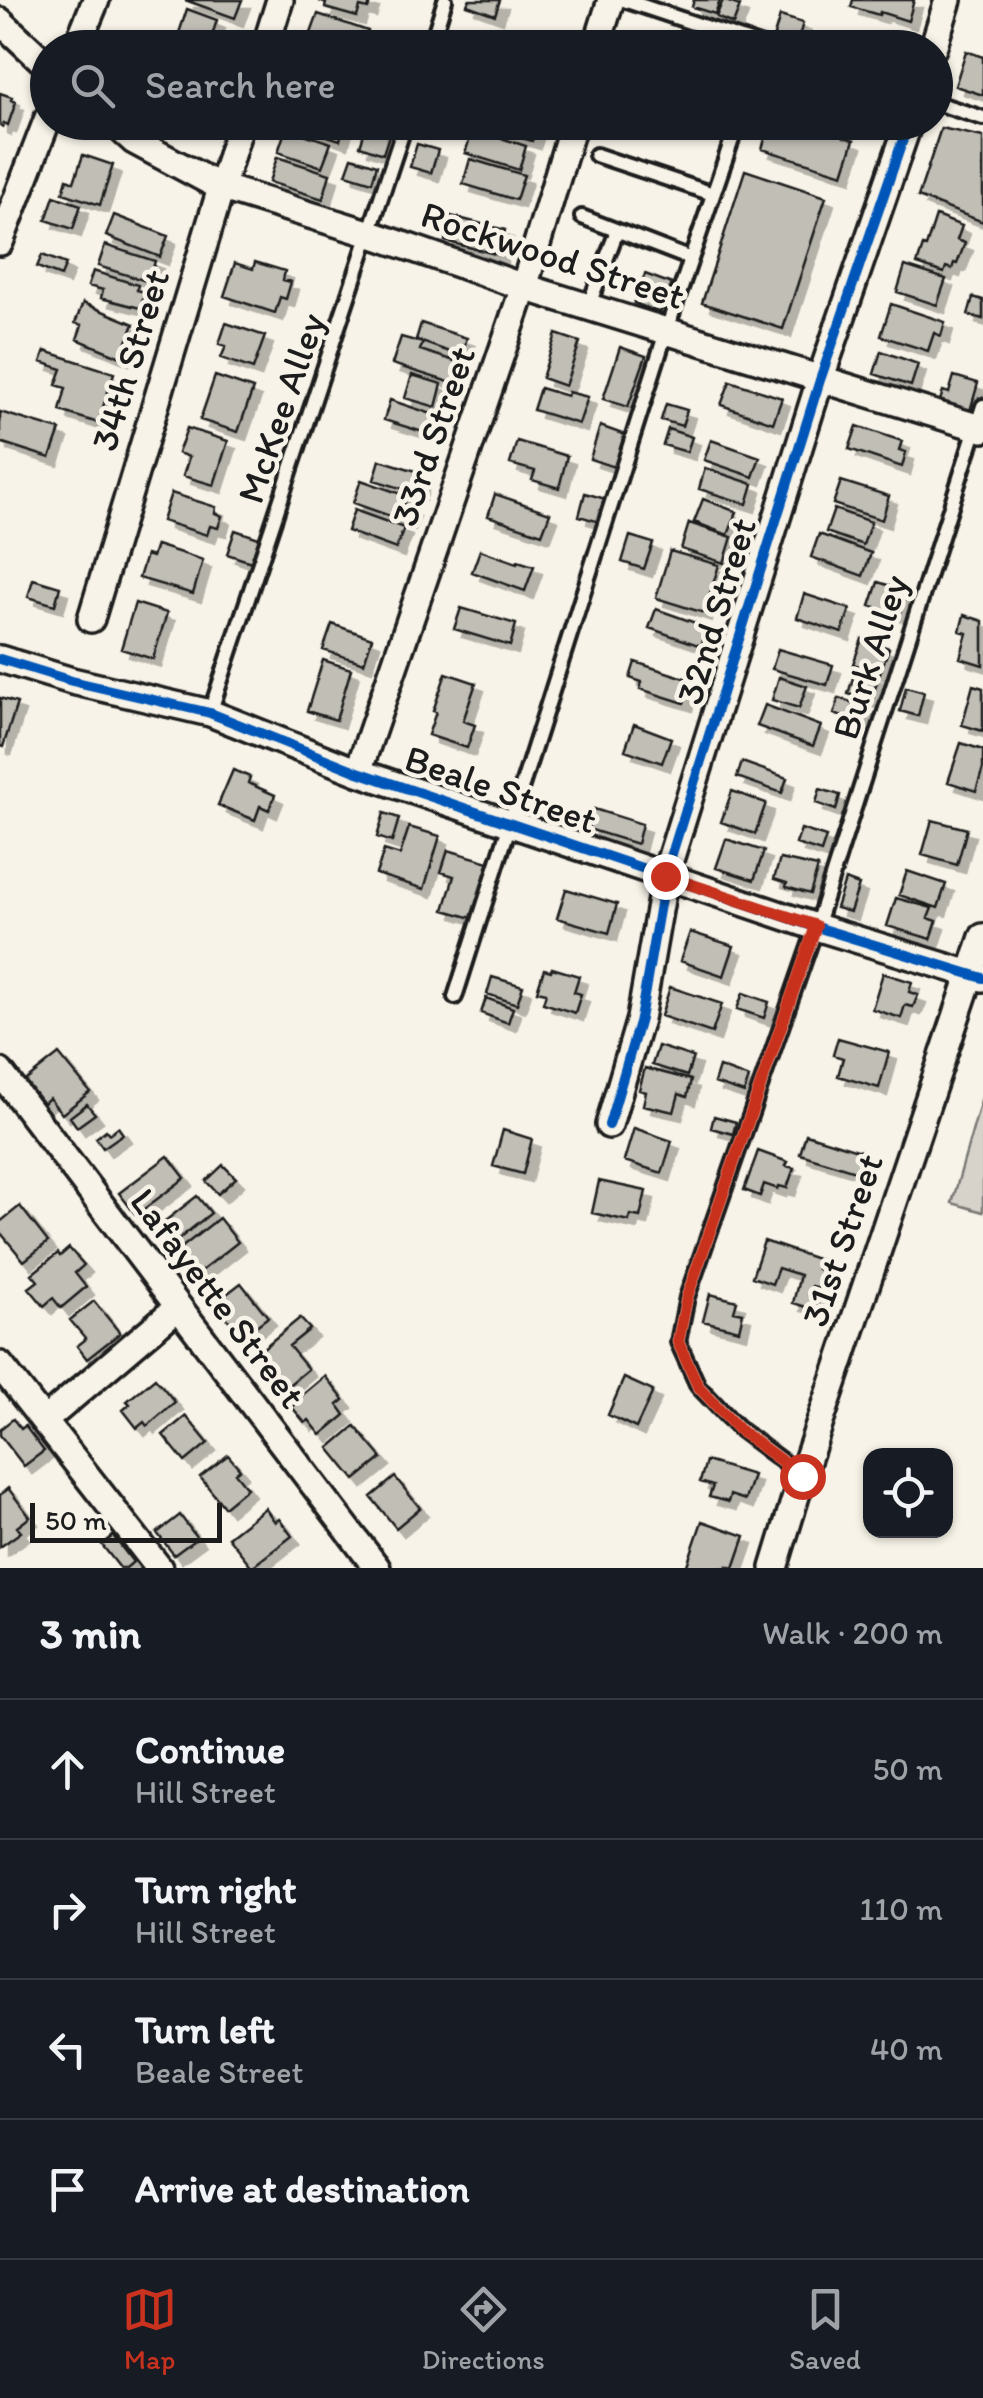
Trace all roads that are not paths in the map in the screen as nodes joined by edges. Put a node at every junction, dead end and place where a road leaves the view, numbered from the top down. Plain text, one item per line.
1 (96, 0) edge
2 (280, 0) edge
3 (445, 0) edge
4 (611, 0) edge
5 (624, 0) edge
6 (948, 0) edge
7 (0, 20) edge
8 (84, 30) edge
9 (271, 30) edge
10 (436, 30) edge
11 (602, 30) edge
12 (714, 30) edge
13 (939, 30) edge
14 (30, 49) edge
15 (953, 108) edge
16 (983, 118) edge
17 (39, 140) edge
18 (133, 140) edge
19 (235, 140) edge
20 (400, 140) edge
21 (569, 140) edge
22 (730, 140) edge
23 (903, 140) edge
24 (596, 155) dead end
25 (220, 188) junction
26 (713, 194) junction
27 (582, 217) dead end
28 (617, 230) junction
29 (371, 234) junction
30 (0, 242) edge
31 (691, 259) junction
32 (524, 287) junction
33 (588, 307) junction
34 (666, 332) junction
35 (820, 380) junction
36 (980, 421) edge
37 (91, 618) dead end
38 (0, 658) edge
39 (210, 713) junction
40 (358, 772) junction
41 (511, 824) junction
42 (665, 876) junction
43 (816, 926) junction
44 (983, 937) edge
45 (977, 976) edge
46 (455, 996) dead end
47 (0, 1072) edge
48 (609, 1125) dead end
49 (178, 1307) junction
50 (0, 1365) edge
51 (11, 1399) edge
52 (44, 1421) junction
53 (802, 1476) junction
54 (159, 1568) edge
55 (377, 1568) edge
56 (774, 1568) edge

1 - 8 street
2 - 9 street
3 - 10 lane
4 - 11 street
5 - 12 lane
6 - 13 street
7 - 14 street
15 - 16 lane
17 - 30 street
18 - 25 street, Rockwood Street
19 - 25 street, 34th Street
20 - 29 lane, McKee Alley
21 - 32 street, 33rd Street
22 - 26 lane
23 - 35 street, 32nd Street
24 - 26 lane
25 - 29 street, Rockwood Street
25 - 37 street, 34th Street
26 - 31 lane
27 - 28 lane
28 - 31 lane
28 - 33 lane
29 - 32 street, Rockwood Street
29 - 39 lane, McKee Alley
31 - 34 lane
32 - 33 street, Rockwood Street
32 - 40 street, 33rd Street
33 - 34 street, Rockwood Street
34 - 35 street, Rockwood Street
34 - 41 lane
35 - 36 street, Rockwood Street
35 - 42 street, 32nd Street
36 - 43 lane, Burk Alley
38 - 39 street, Beale Street
39 - 40 street, Beale Street
40 - 41 street, Beale Street
41 - 42 street, Beale Street
41 - 46 lane
42 - 43 street, Beale Street
42 - 48 street, 32nd Street
43 - 45 street, Beale Street
43 - 53 lane, Burk Alley
44 - 45 street, 31st Street
45 - 53 street, 31st Street
47 - 49 street, Lafayette Street
49 - 52 street
49 - 55 street, Lafayette Street
50 - 51 street
51 - 52 street
52 - 54 street
53 - 56 street, 31st Street

